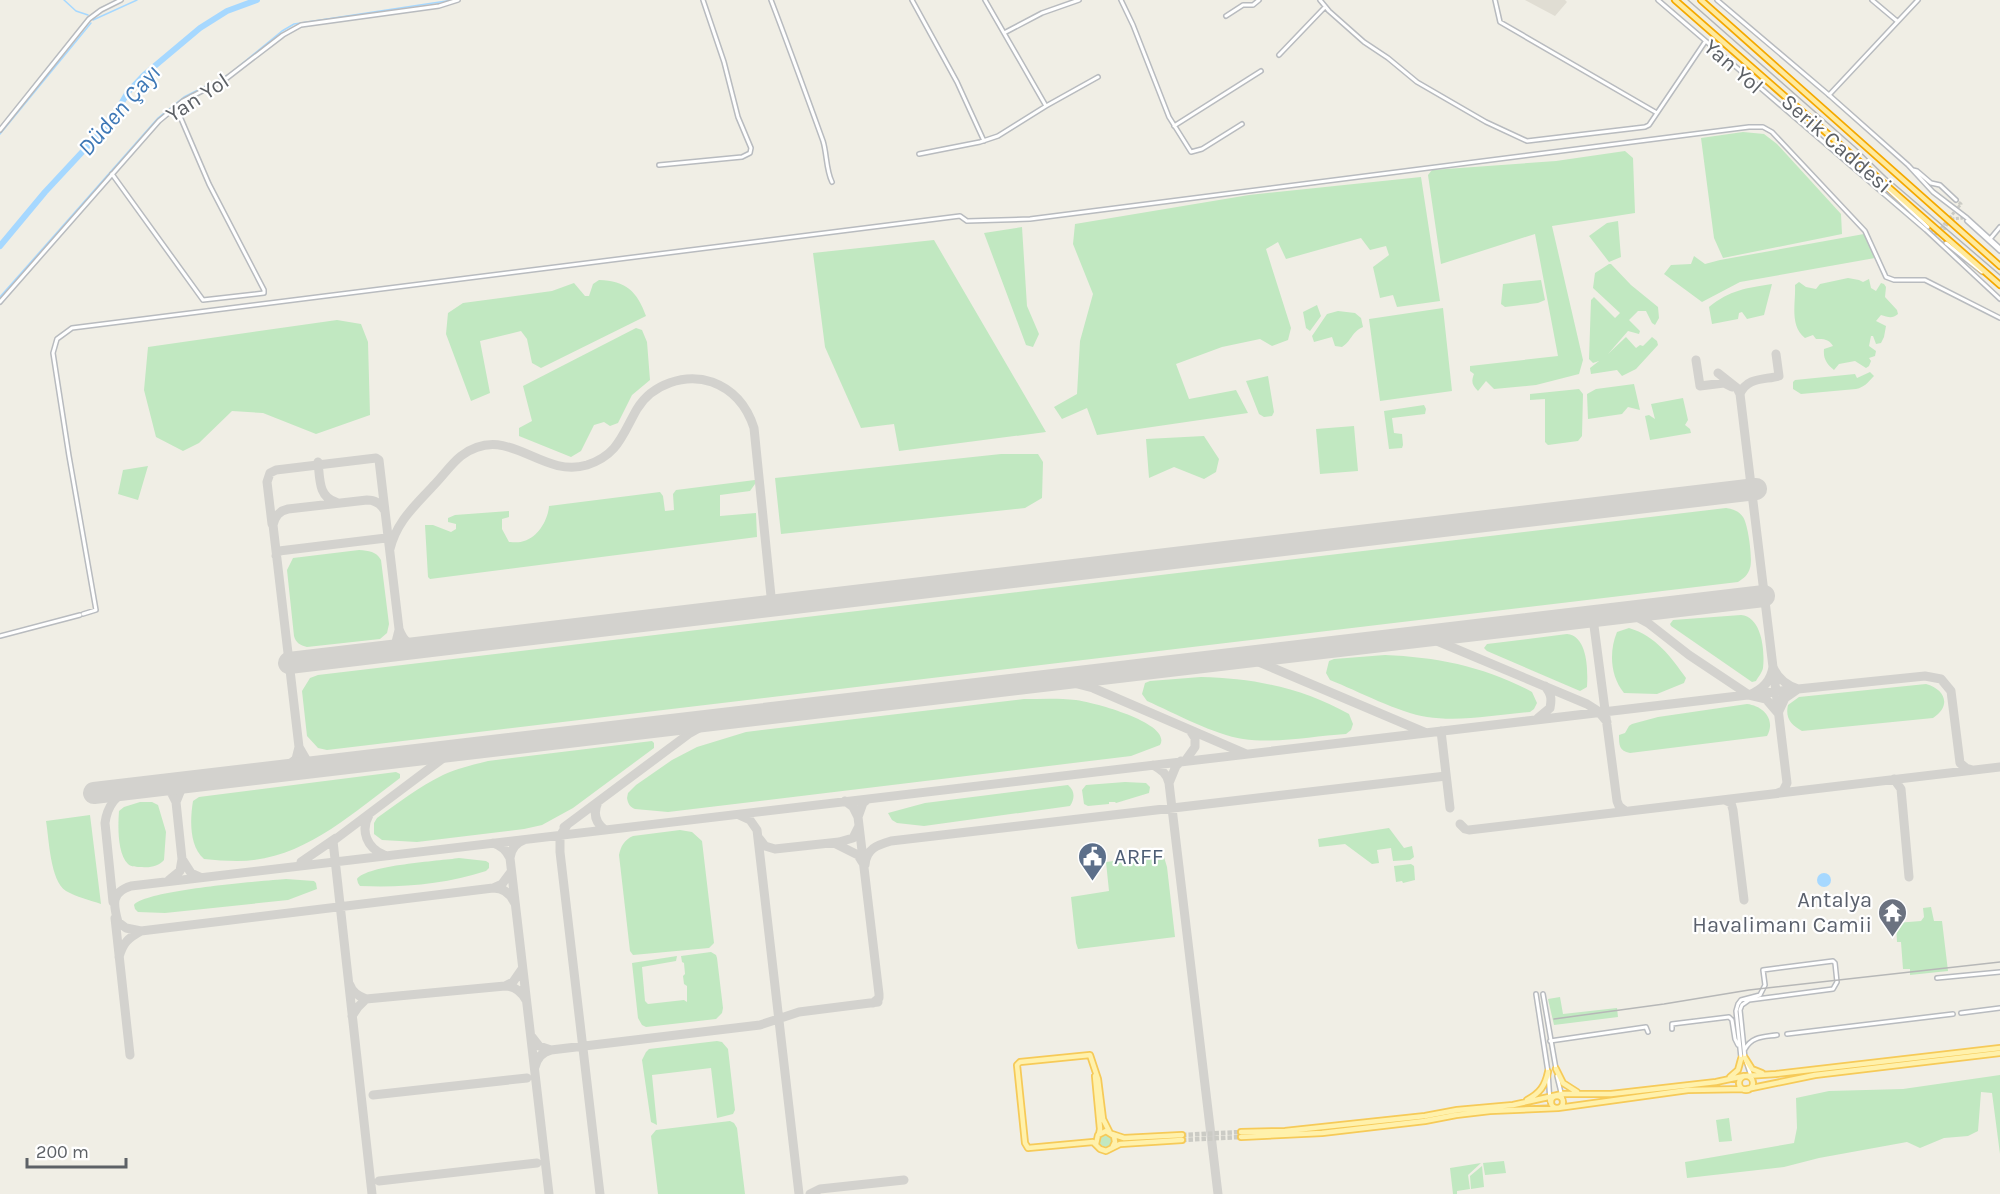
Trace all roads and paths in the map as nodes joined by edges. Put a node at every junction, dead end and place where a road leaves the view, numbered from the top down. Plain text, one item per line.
1 (121, 0) edge
2 (458, 0) edge
3 (703, 0) edge
4 (771, 0) edge
5 (912, 0) edge
6 (985, 0) edge
7 (1079, 0) edge
8 (1121, 0) edge
9 (1259, 0) edge
10 (1320, 0) edge
11 (1495, 0) edge
12 (1658, 0) edge
13 (1675, 0) edge
14 (1701, 0) edge
15 (1717, 0) edge
16 (1872, 0) edge
17 (1918, 0) edge
18 (1324, 7) junction
19 (1227, 16) dead end
20 (1897, 21) junction
21 (1004, 33) junction
22 (1705, 42) junction
23 (1279, 55) dead end
24 (1261, 71) dead end
25 (1098, 77) dead end
26 (1829, 95) junction
27 (1046, 106) junction
28 (176, 107) junction
29 (1657, 113) junction
30 (1242, 124) dead end
31 (1174, 126) junction
32 (0, 130) edge
33 (984, 141) junction
34 (919, 154) dead end
35 (659, 165) dead end
36 (1913, 170) junction
37 (112, 174) junction
38 (1874, 176) junction
39 (832, 182) dead end
40 (1935, 185) junction
41 (1932, 190) junction
42 (1956, 200) dead end
43 (1967, 221) dead end
44 (1928, 227) dead end
45 (2000, 227) edge
46 (1990, 238) junction
47 (1946, 243) dead end
48 (2000, 249) edge
49 (2000, 266) edge
50 (2000, 285) edge
51 (2000, 298) edge
52 (0, 302) edge
53 (2000, 318) edge
54 (0, 636) edge
55 (2000, 972) edge
56 (1936, 978) dead end
57 (1536, 994) dead end
58 (1543, 994) dead end
59 (2000, 1008) edge
60 (1961, 1013) dead end
61 (1953, 1014) dead end
62 (1672, 1029) dead end
63 (1648, 1032) dead end
64 (1787, 1034) dead end
65 (1777, 1035) dead end
66 (1550, 1041) junction
67 (2000, 1048) edge
68 (1742, 1050) junction
69 (2000, 1053) edge
70 (1743, 1058) junction
71 (1556, 1069) junction
72 (1548, 1072) junction
73 (1096, 1073) junction
74 (1776, 1074) junction
75 (1745, 1077) junction
76 (1716, 1082) junction
77 (1747, 1089) junction
78 (1559, 1095) junction
79 (1585, 1095) junction
80 (1550, 1100) junction
81 (1513, 1105) junction
82 (1558, 1108) junction
83 (1111, 1133) junction
84 (1099, 1134) junction
85 (1096, 1144) junction
86 (1112, 1148) junction

1 - 32 street
2 - 28 street, Yan Yol
3 - 35 street
4 - 39 street
5 - 33 street
6 - 21 street
7 - 21 street
8 - 31 street
9 - 19 street
10 - 18 street
11 - 29 street
12 - 22 street, Yan Yol
13 - 38 highway, Serik Caddesi
14 - 49 highway, Serik Caddesi
15 - 26 street, Yan Yol
16 - 20 street
17 - 20 street
18 - 23 street
18 - 29 street
20 - 26 street
21 - 27 street
22 - 29 street
22 - 51 street, Yan Yol
24 - 31 street
25 - 27 street
26 - 36 street, Yan Yol
27 - 33 street
28 - 37 street, Yan Yol
28 - 37 street
30 - 31 street
33 - 34 street
36 - 40 street
36 - 41 street, Yan Yol
37 - 52 street, Yan Yol
38 - 44 street
38 - 50 highway, Serik Caddesi
40 - 41 street
40 - 42 street
41 - 46 street, Yan Yol
43 - 48 street
45 - 46 street
46 - 48 street, Yan Yol
47 - 50 street
53 - 54 street
55 - 56 street
57 - 72 street
58 - 66 street
59 - 60 street
61 - 64 street
62 - 68 street
63 - 66 street
65 - 68 street
66 - 71 street
67 - 74 main road
68 - 68 street
68 - 70 street
69 - 77 main road
70 - 74 main road
70 - 75 street
70 - 75 street
70 - 76 main road
71 - 78 street
71 - 79 main road
72 - 80 street
72 - 81 main road
73 - 83 main road
73 - 84 main road
73 - 85 main road
74 - 75 main road
75 - 76 main road
75 - 77 main road
75 - 77 main road
76 - 79 main road
77 - 82 main road
78 - 79 main road
78 - 80 main road
78 - 82 main road
80 - 81 main road
80 - 82 main road
81 - 82 main road
83 - 84 main road
83 - 86 main road
83 - 86 main road
84 - 85 main road
85 - 86 main road

